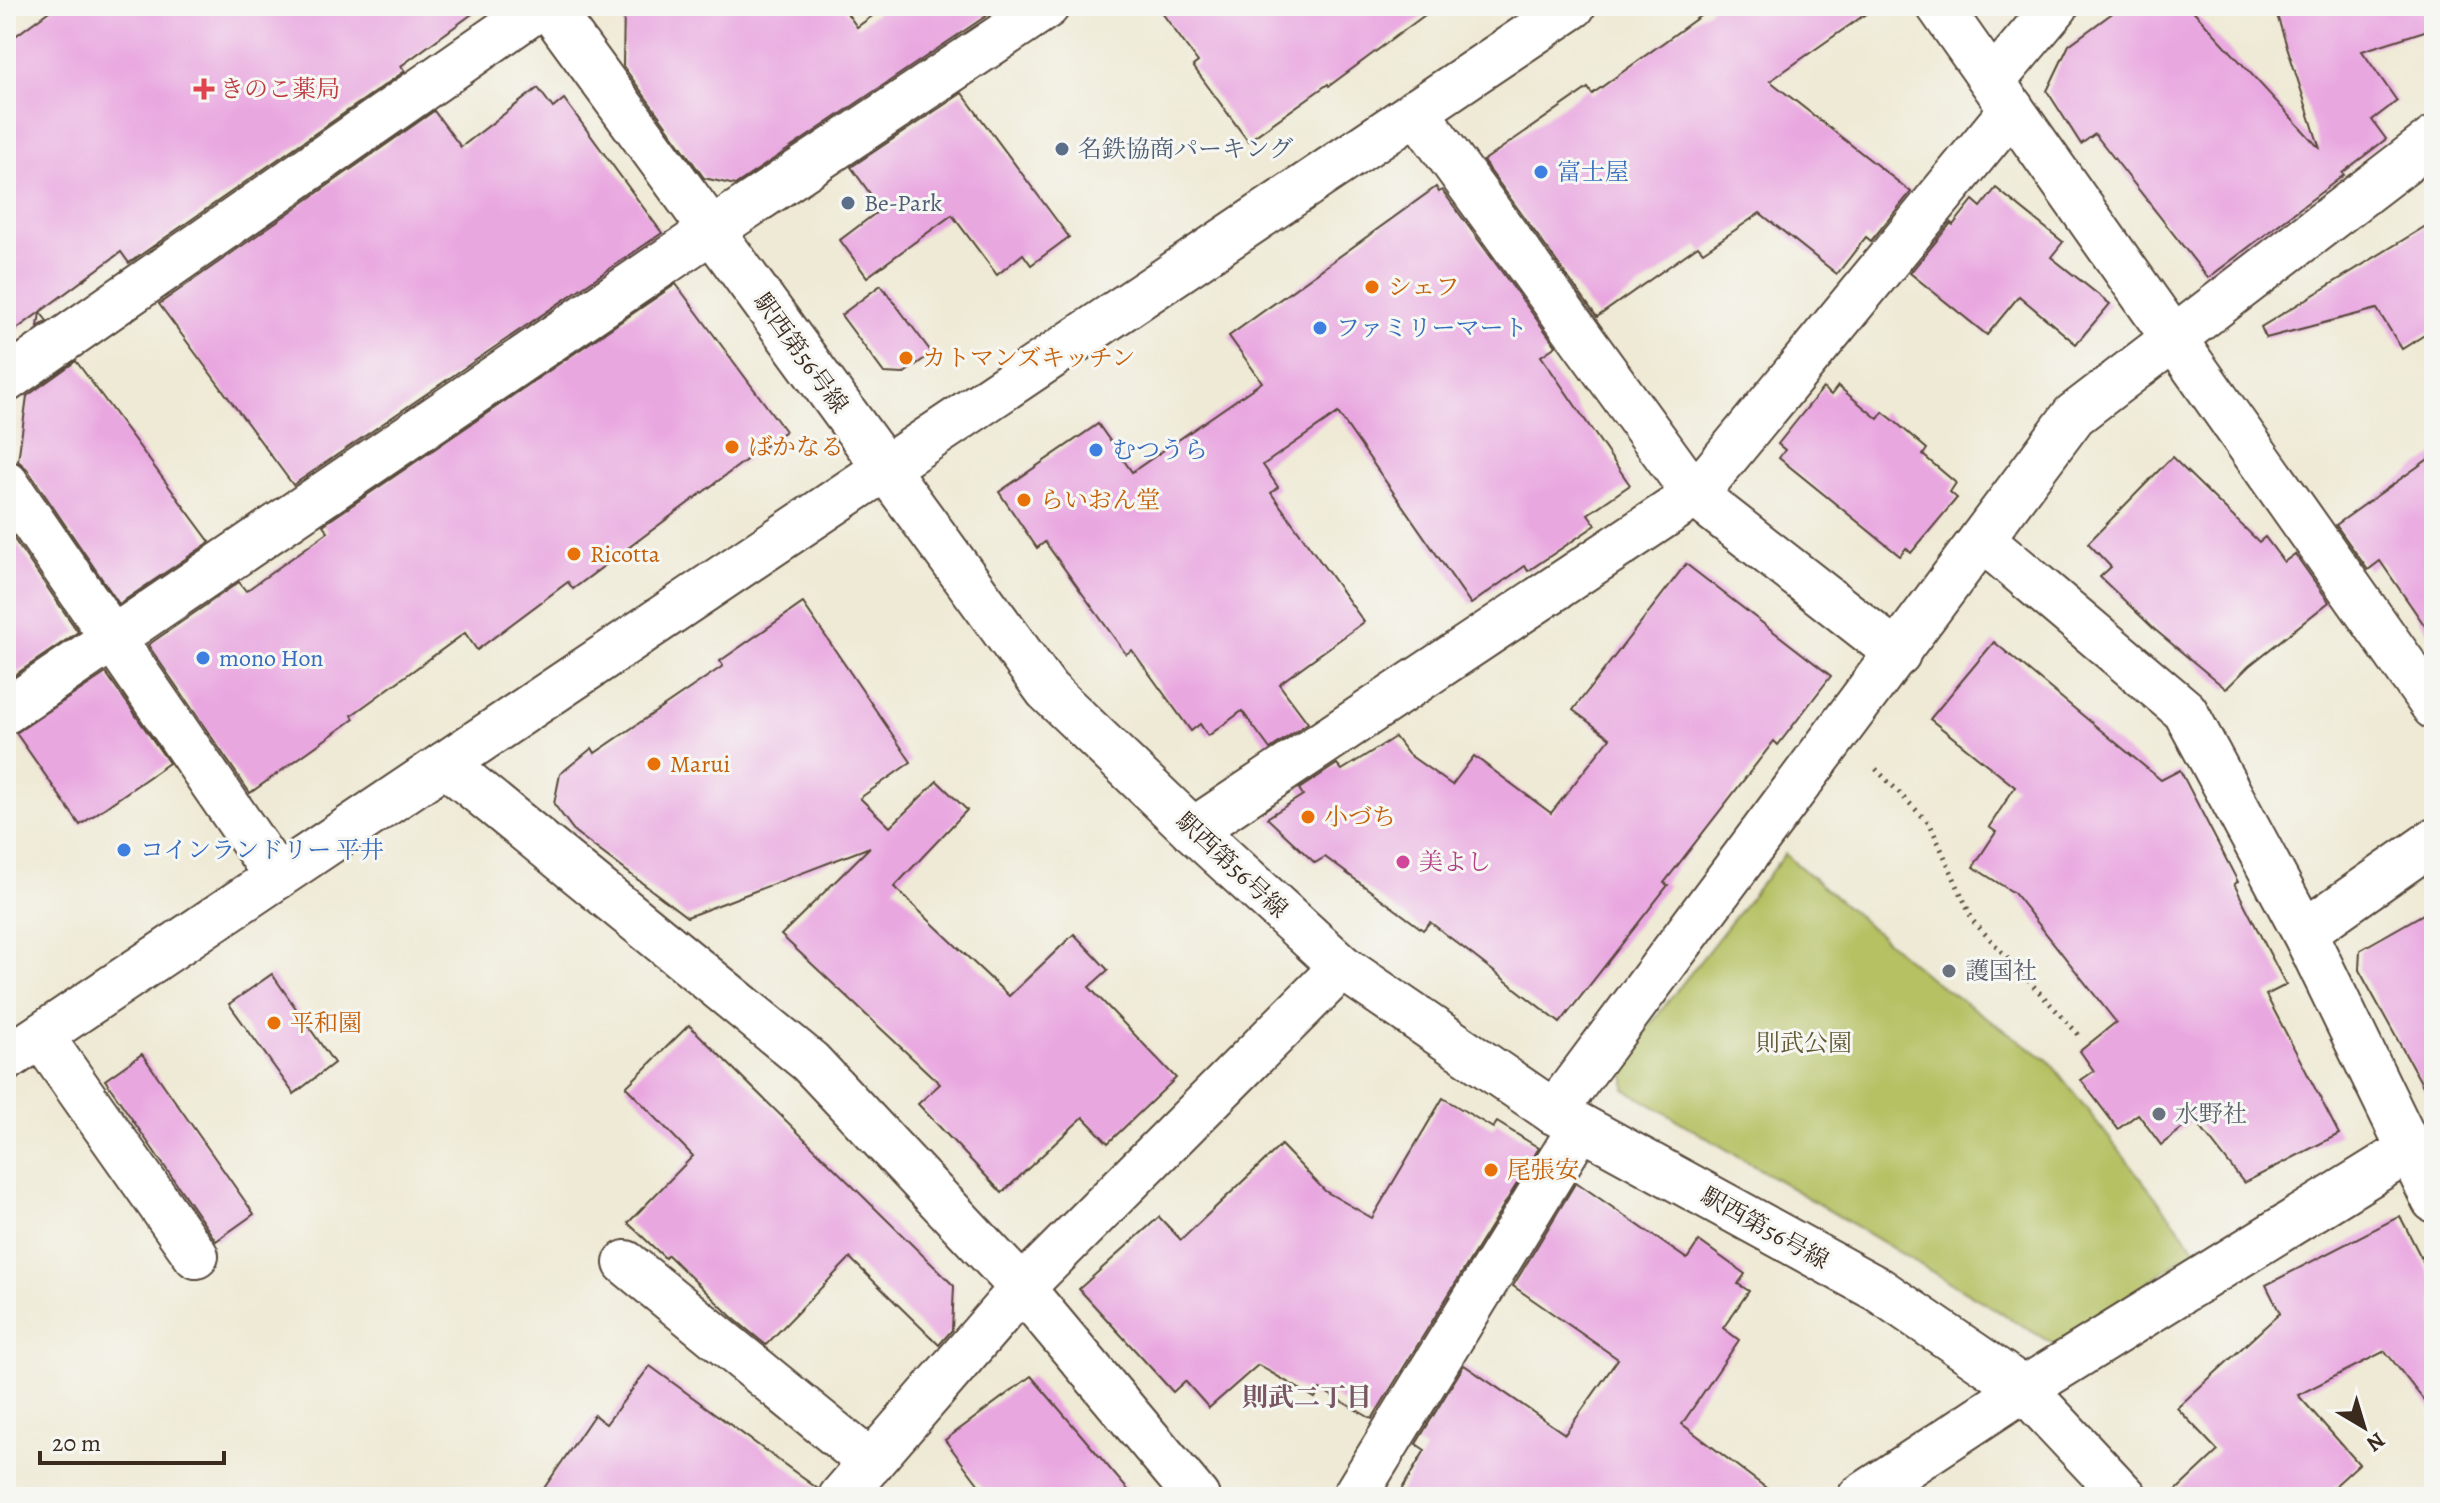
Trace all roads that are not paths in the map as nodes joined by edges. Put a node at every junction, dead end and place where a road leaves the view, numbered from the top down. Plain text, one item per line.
1 (541, 6) edge
2 (548, 6) edge
3 (1047, 6) edge
4 (1939, 6) edge
5 (2056, 6) edge
6 (1559, 10) edge
7 (2003, 95) junction
8 (1416, 111) junction
9 (2434, 139) edge
10 (712, 230) junction
11 (2172, 339) junction
12 (6, 380) edge
13 (885, 468) junction
14 (6, 483) edge
15 (1695, 495) junction
16 (1982, 539) junction
17 (114, 639) junction
18 (1898, 654) junction
19 (2434, 707) edge
20 (6, 711) edge
21 (445, 764) junction
22 (1193, 830) junction
23 (2434, 841) edge
24 (277, 877) junction
25 (2304, 932) junction
26 (1342, 967) junction
27 (24, 1048) edge
28 (1567, 1120) junction
29 (2409, 1150) junction
30 (2434, 1200) edge
31 (196, 1256) dead end
32 (626, 1263) dead end
33 (1022, 1288) junction
34 (2024, 1389) junction
35 (871, 1463) junction
36 (841, 1497) edge
37 (1197, 1497) edge
38 (1354, 1497) edge
39 (1860, 1497) edge
40 (2125, 1497) edge

1 - 12 street
2 - 10 street, 駅西第56号線
3 - 10 street
4 - 7 street
5 - 7 street
6 - 8 street
7 - 11 street
7 - 15 street
8 - 13 street
8 - 15 street
9 - 11 street
10 - 13 street, 駅西第56号線
10 - 17 street
11 - 16 street
11 - 19 street
13 - 21 street
13 - 22 street, 駅西第56号線
14 - 17 street
15 - 18 street
15 - 22 street
16 - 18 street
16 - 25 street
17 - 20 street
17 - 24 street
18 - 28 street
21 - 24 street
21 - 33 street
22 - 26 street, 駅西第56号線
23 - 25 street
24 - 27 street
25 - 29 street
26 - 28 street, 駅西第56号線
26 - 33 street
27 - 31 street
28 - 34 street, 駅西第56号線
28 - 38 street
29 - 30 street
29 - 34 street
32 - 35 street
33 - 35 street
33 - 37 street
34 - 39 street
34 - 40 street, 駅西第56号線
35 - 36 street

